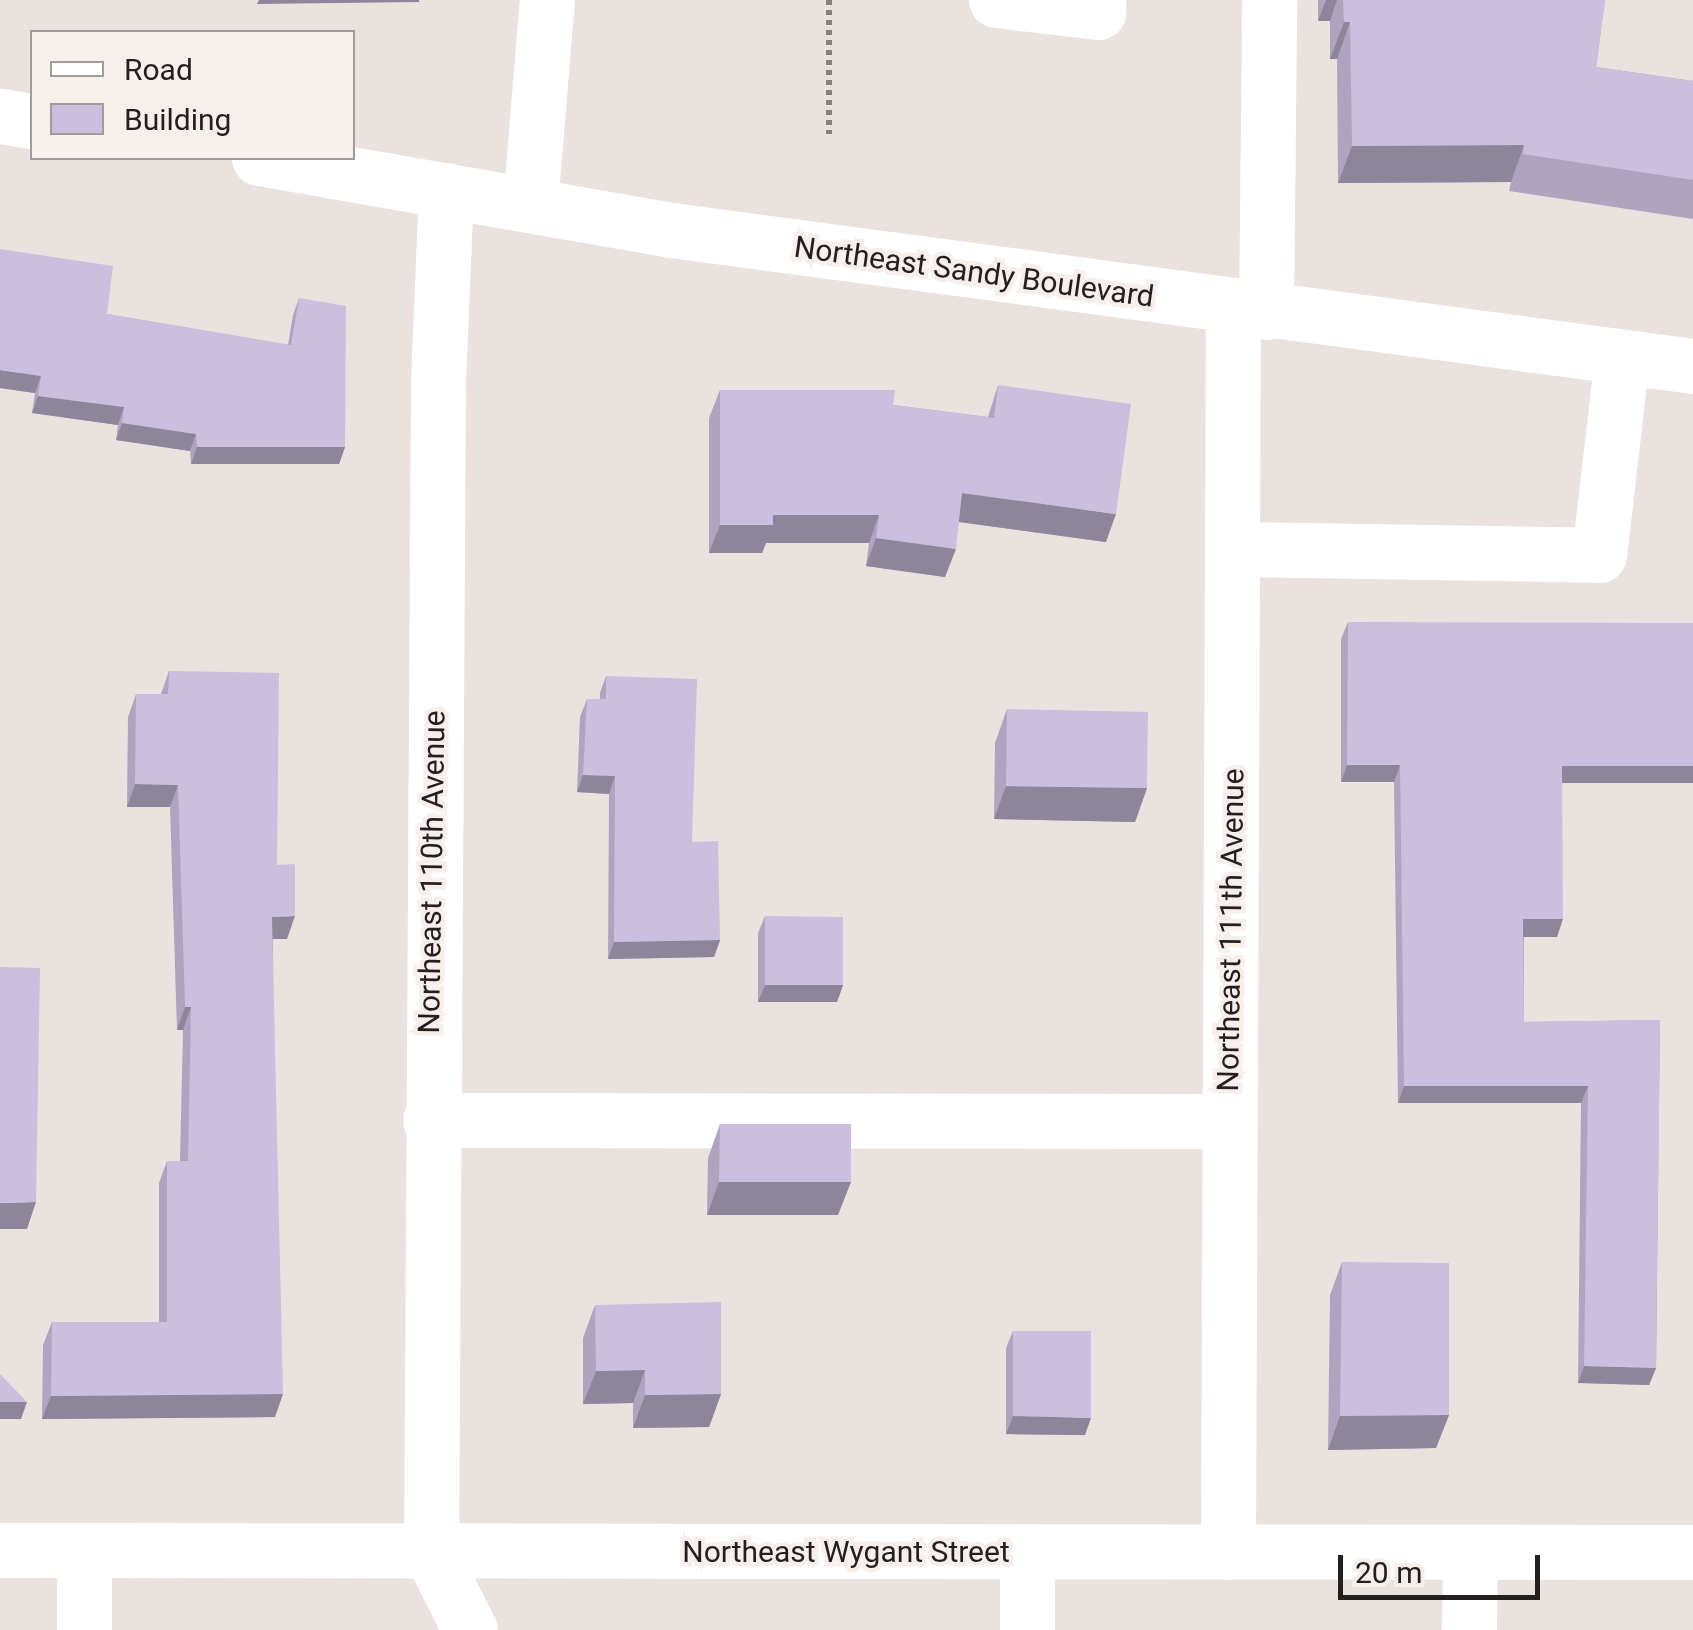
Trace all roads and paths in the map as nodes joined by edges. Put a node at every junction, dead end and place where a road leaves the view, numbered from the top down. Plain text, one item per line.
1 (547, 0) edge
2 (829, 0) edge
3 (996, 0) edge
4 (1098, 0) edge
5 (1269, 0) edge
6 (0, 116) edge
7 (30, 120) edge
8 (829, 134) dead end
9 (271, 160) edge
10 (446, 190) junction
11 (530, 205) junction
12 (1250, 310) junction
13 (1622, 357) junction
14 (1693, 366) edge
15 (1237, 549) junction
16 (430, 1120) junction
17 (1227, 1122) junction
18 (0, 1550) edge
19 (84, 1551) junction
20 (1027, 1552) junction
21 (1228, 1552) junction
22 (1470, 1552) junction
23 (1693, 1552) edge
24 (430, 1553) junction
25 (84, 1630) edge
26 (470, 1630) edge
27 (1027, 1630) edge
28 (1469, 1630) edge

1 - 11 street
2 - 8 path
3 - 4 street
5 - 12 street, Northeast 111th Avenue
6 - 7 street
9 - 10 street, Northeast Sandy Boulevard
10 - 11 street, Northeast Sandy Boulevard
10 - 16 street, Northeast 110th Avenue
11 - 12 street, Northeast Sandy Boulevard
12 - 13 street, Northeast Sandy Boulevard
12 - 15 street, Northeast 111th Avenue
13 - 14 street, Northeast Sandy Boulevard
13 - 15 street
15 - 17 street, Northeast 111th Avenue
16 - 17 street
16 - 24 street, Northeast 110th Avenue
17 - 21 street, Northeast 111th Avenue
18 - 19 street, Northeast Wygant Street
19 - 24 street, Northeast Wygant Street
19 - 25 street
20 - 21 street, Northeast Wygant Street
20 - 24 street, Northeast Wygant Street
20 - 27 street
21 - 22 street, Northeast Wygant Street
22 - 23 street, Northeast Wygant Street
22 - 28 street
24 - 26 street

